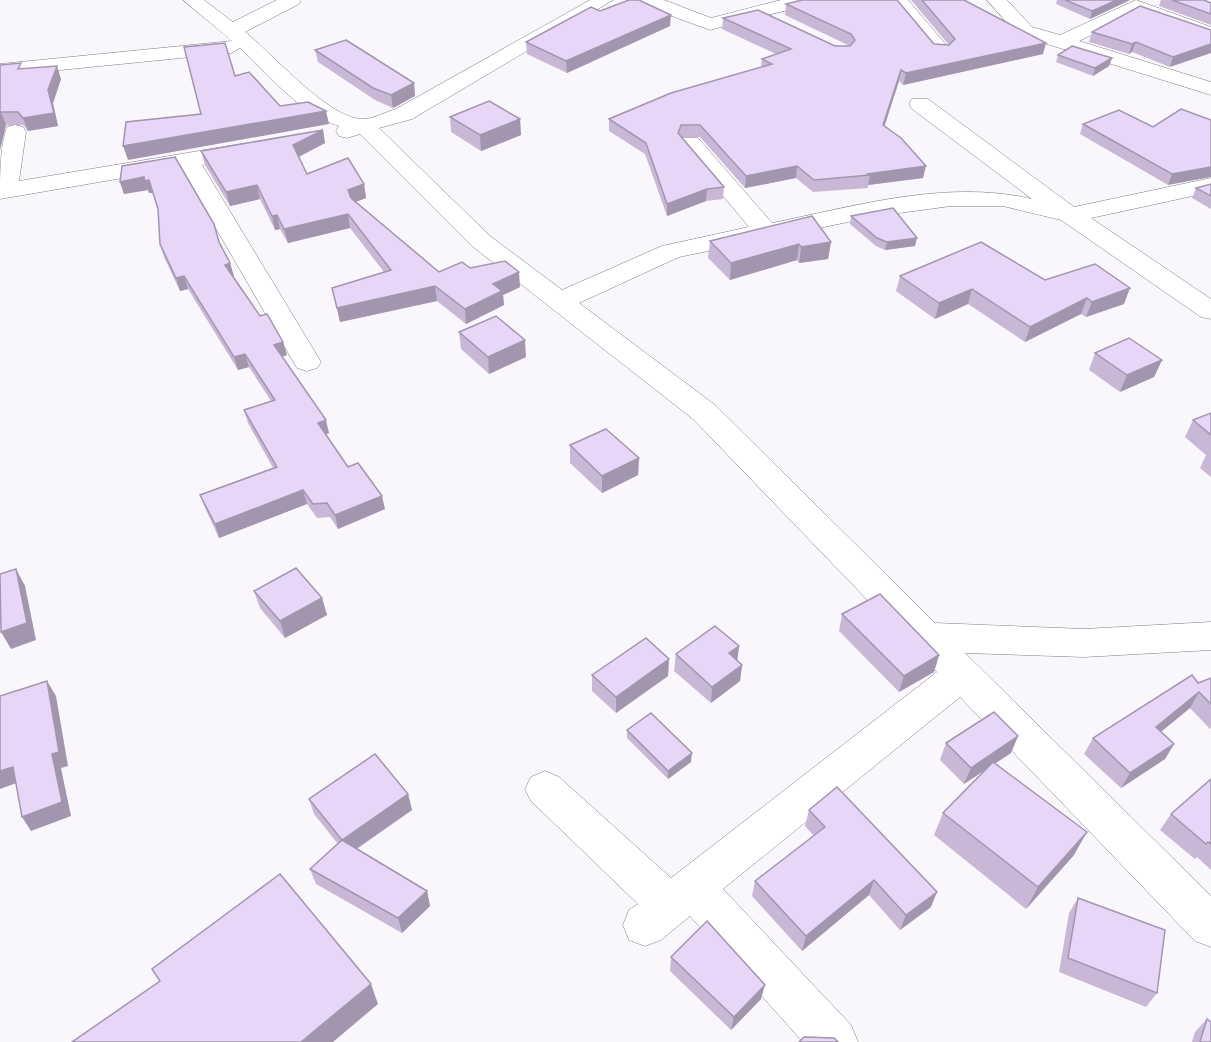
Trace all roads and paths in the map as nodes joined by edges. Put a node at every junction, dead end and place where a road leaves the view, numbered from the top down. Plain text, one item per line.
1 (192, 0) edge
2 (292, 0) edge
3 (604, 0) edge
4 (646, 0) edge
5 (804, 0) edge
6 (898, 0) edge
7 (996, 0) edge
8 (758, 12) junction
9 (789, 27) edge
10 (1211, 33) edge
11 (240, 38) junction
12 (1062, 42) junction
13 (939, 50) edge
14 (0, 70) edge
15 (1211, 89) edge
16 (920, 104) dead end
17 (365, 127) junction
18 (15, 132) dead end
19 (318, 136) edge
20 (690, 143) edge
21 (271, 145) edge
22 (188, 161) junction
23 (1211, 185) edge
24 (3, 192) edge
25 (1070, 215) junction
26 (765, 230) junction
27 (560, 301) junction
28 (1211, 311) edge
29 (307, 362) dead end
30 (1211, 636) edge
31 (926, 637) junction
32 (962, 674) junction
33 (545, 789) dead end
34 (669, 906) junction
35 (1211, 926) edge
36 (834, 1042) edge

1 - 11 street
2 - 11 street
3 - 17 street
4 - 8 street
5 - 8 street
6 - 13 street
7 - 12 street
8 - 9 street
10 - 12 street
11 - 14 street
11 - 17 street
12 - 15 street
16 - 25 street
17 - 19 street
17 - 27 street
18 - 24 street
20 - 26 street
21 - 22 street
22 - 24 street
22 - 29 street
23 - 25 street
25 - 26 street
25 - 28 street
26 - 27 street
27 - 31 street
30 - 31 street
31 - 32 street
32 - 34 street
32 - 35 street
33 - 34 street
34 - 36 street

